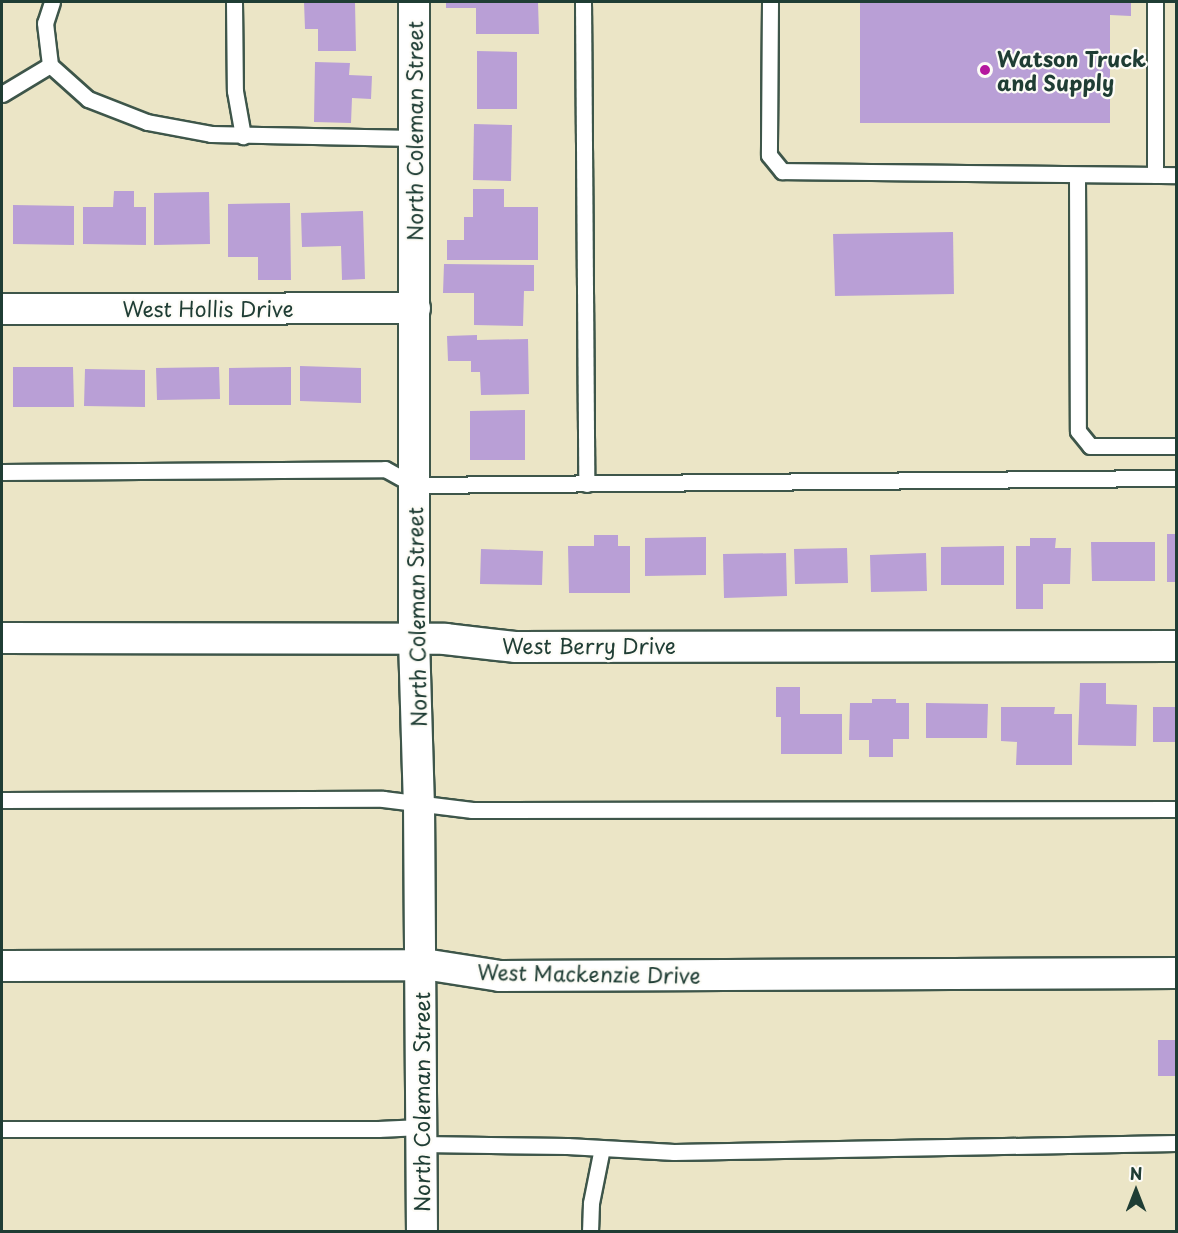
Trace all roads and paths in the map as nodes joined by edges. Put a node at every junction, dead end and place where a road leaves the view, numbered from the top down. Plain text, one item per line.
1 (52, 2) edge
2 (234, 2) edge
3 (414, 2) edge
4 (583, 2) edge
5 (770, 2) edge
6 (1155, 2) edge
7 (50, 65) junction
8 (2, 94) edge
9 (243, 136) junction
10 (415, 138) junction
11 (1077, 175) junction
12 (1155, 175) junction
13 (1176, 175) edge
14 (415, 308) junction
15 (2, 309) edge
16 (1176, 446) edge
17 (2, 472) edge
18 (1176, 478) edge
19 (586, 484) junction
20 (414, 485) junction
21 (2, 638) edge
22 (414, 639) junction
23 (1176, 646) edge
24 (2, 800) edge
25 (419, 804) junction
26 (1176, 809) edge
27 (420, 965) junction
28 (2, 966) edge
29 (1176, 973) edge
30 (2, 1129) edge
31 (421, 1135) junction
32 (1176, 1143) edge
33 (602, 1148) junction
34 (422, 1232) edge
35 (590, 1232) edge

1 - 7 lane
2 - 9 lane
3 - 10 street, North Coleman Street
4 - 19 lane
5 - 11 lane
6 - 12 lane
7 - 8 lane
7 - 9 lane
9 - 10 lane
10 - 14 street, North Coleman Street
11 - 12 lane
11 - 16 lane
12 - 13 lane
14 - 15 street, West Hollis Drive
14 - 20 street, North Coleman Street
17 - 20 lane
18 - 19 lane
19 - 20 lane
20 - 22 street, North Coleman Street
21 - 22 street, West Berry Drive
22 - 23 street, West Berry Drive
22 - 25 street, North Coleman Street
24 - 25 lane
25 - 26 lane
25 - 27 street, North Coleman Street
27 - 28 street, West Mackenzie Drive
27 - 29 street, West Mackenzie Drive
27 - 31 street, North Coleman Street
30 - 31 lane
31 - 33 lane
31 - 34 street, North Coleman Street
32 - 33 lane
33 - 35 lane

